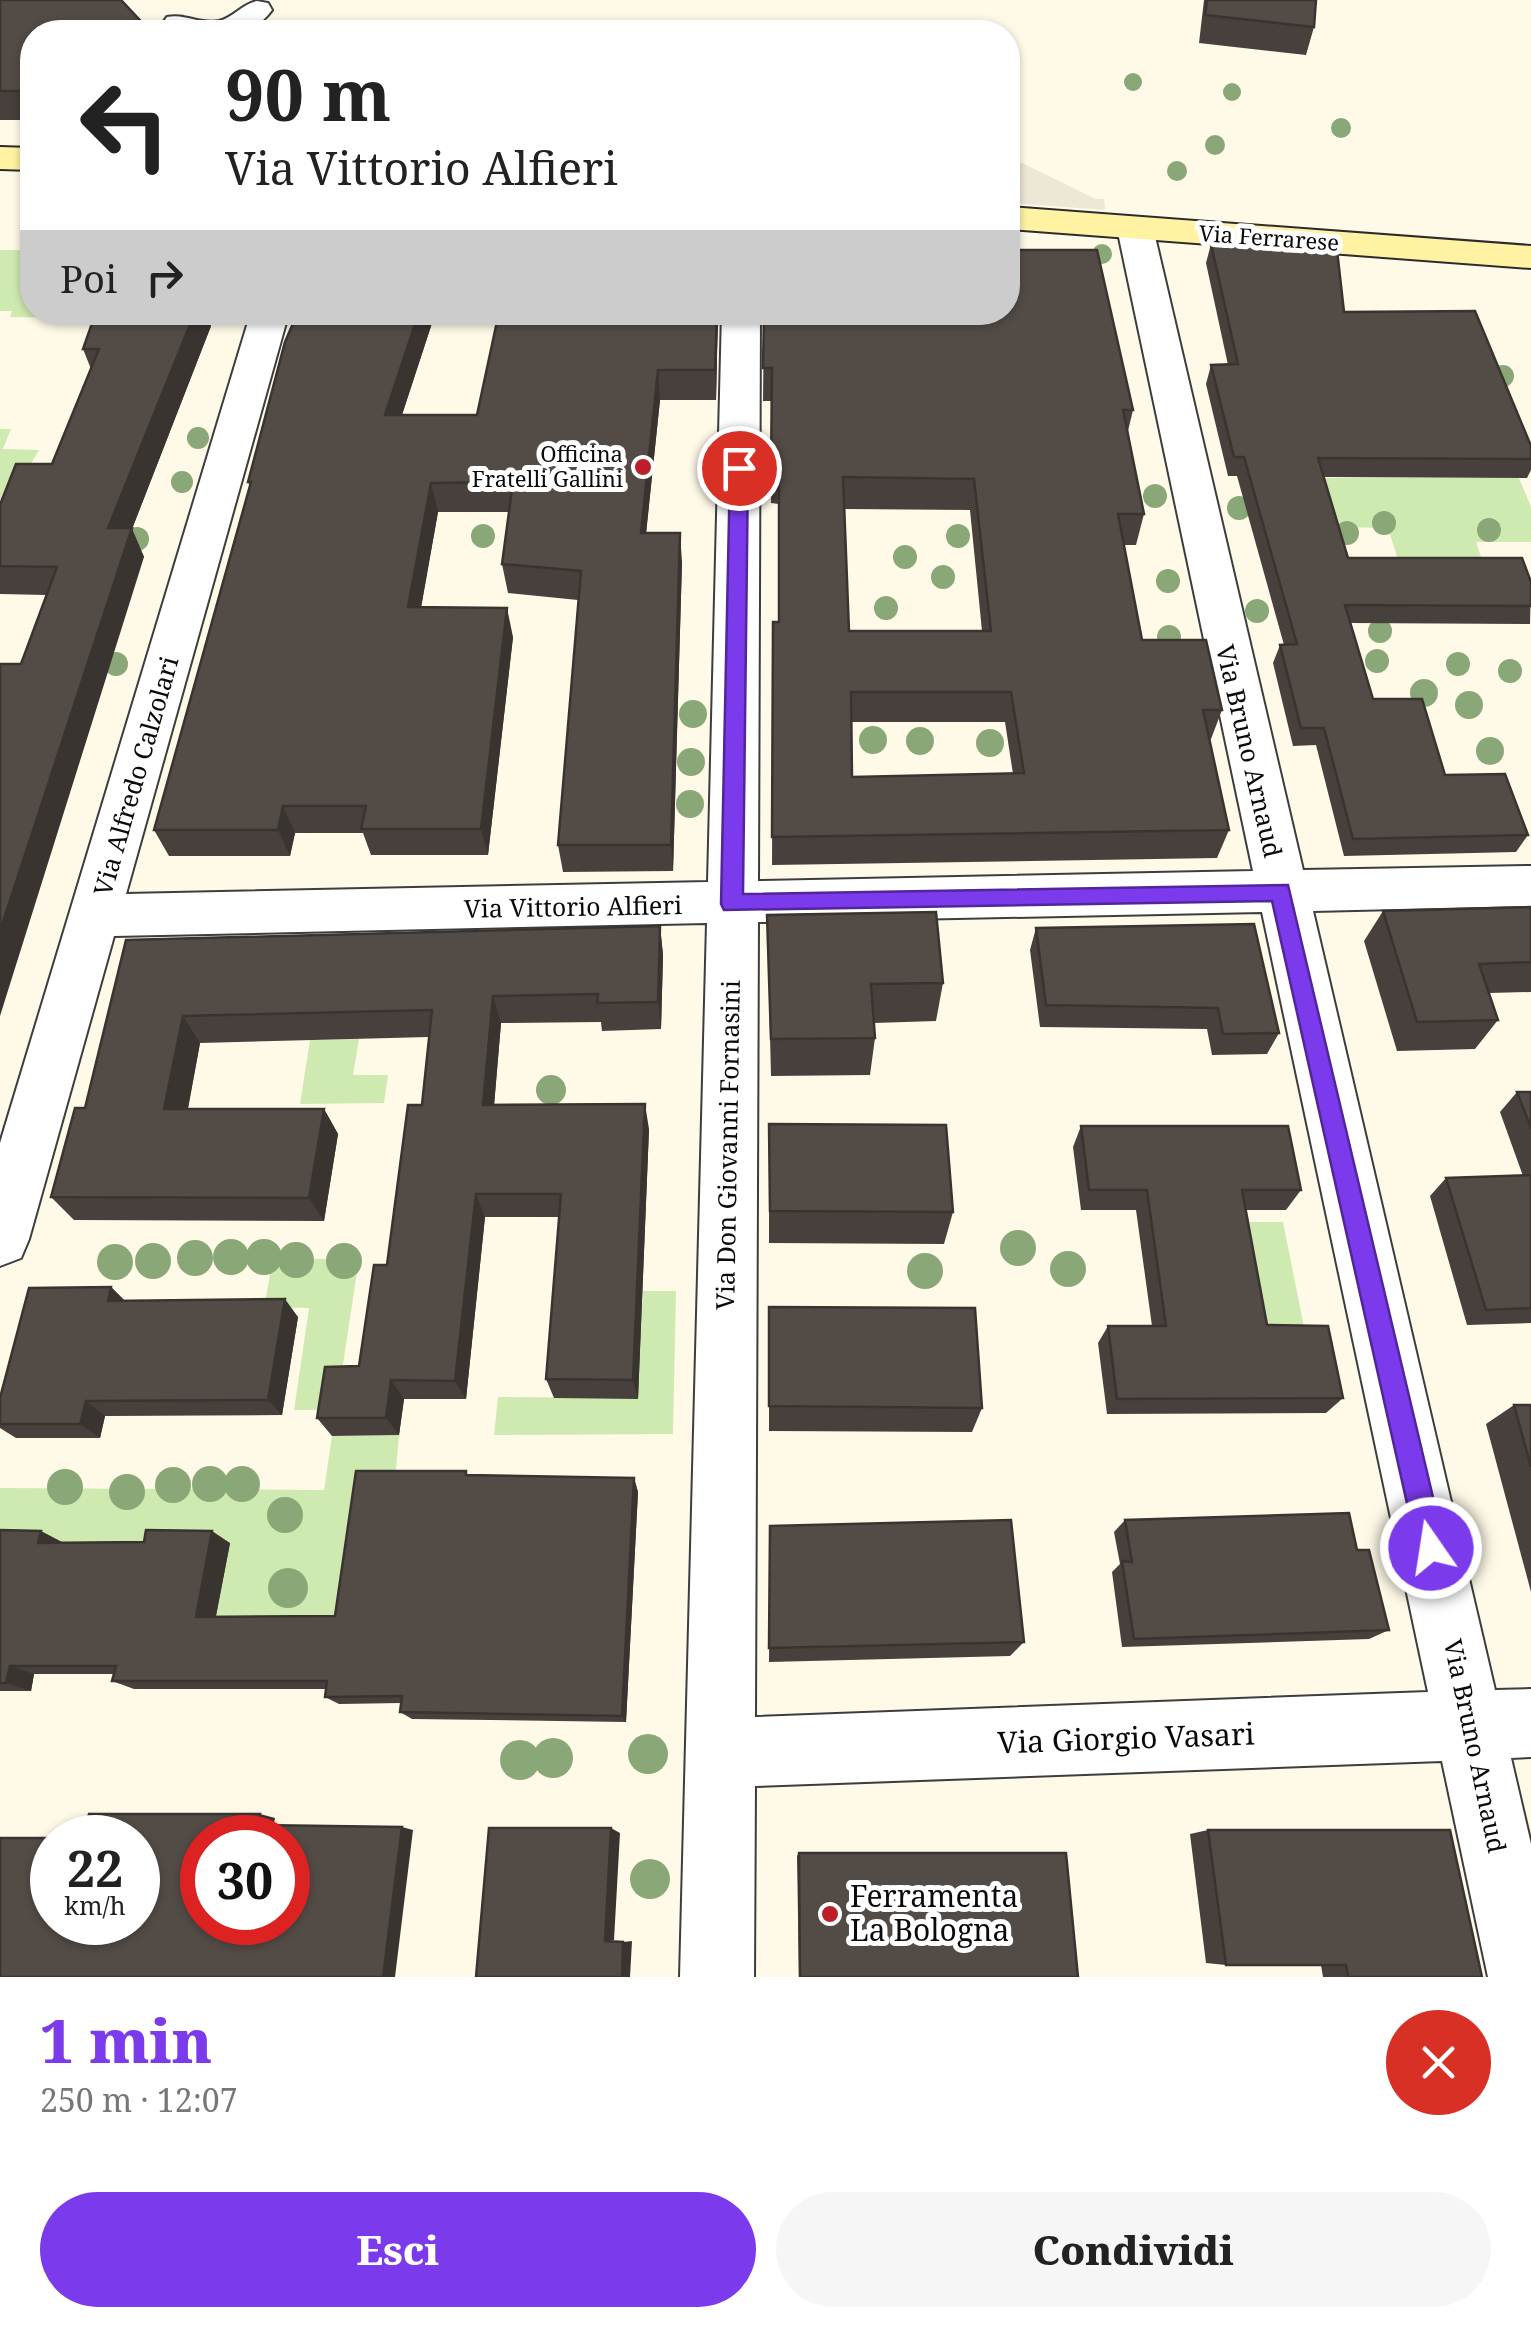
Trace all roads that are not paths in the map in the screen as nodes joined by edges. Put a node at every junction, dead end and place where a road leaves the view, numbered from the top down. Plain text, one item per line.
1 (155, 0) edge
2 (174, 20) edge
3 (1020, 219) edge
4 (1135, 228) junction
5 (1531, 257) edge
6 (266, 325) edge
7 (742, 325) edge
8 (1531, 886) edge
9 (1281, 892) junction
10 (732, 904) junction
11 (96, 916) junction
12 (0, 1238) edge
13 (1500, 1725) edge
14 (721, 1753) junction
15 (718, 1977) edge
16 (1525, 1977) edge

1 - 2 street
3 - 4 main road, Via Ferrarese
4 - 5 main road, Via Ferrarese
4 - 9 street, Via Bruno Arnaud
6 - 11 street, Via Alfredo Calzolari
7 - 10 street, Via Don Giovanni Fornasini
8 - 9 street, Via Vittorio Alfieri
9 - 10 street, Via Vittorio Alfieri
9 - 13 street, Via Bruno Arnaud
10 - 11 street, Via Vittorio Alfieri
10 - 14 street, Via Don Giovanni Fornasini
11 - 12 street, Via Alfredo Calzolari
13 - 14 street, Via Giorgio Vasari
13 - 16 street, Via Bruno Arnaud
14 - 15 street, Via Don Giovanni Fornasini

